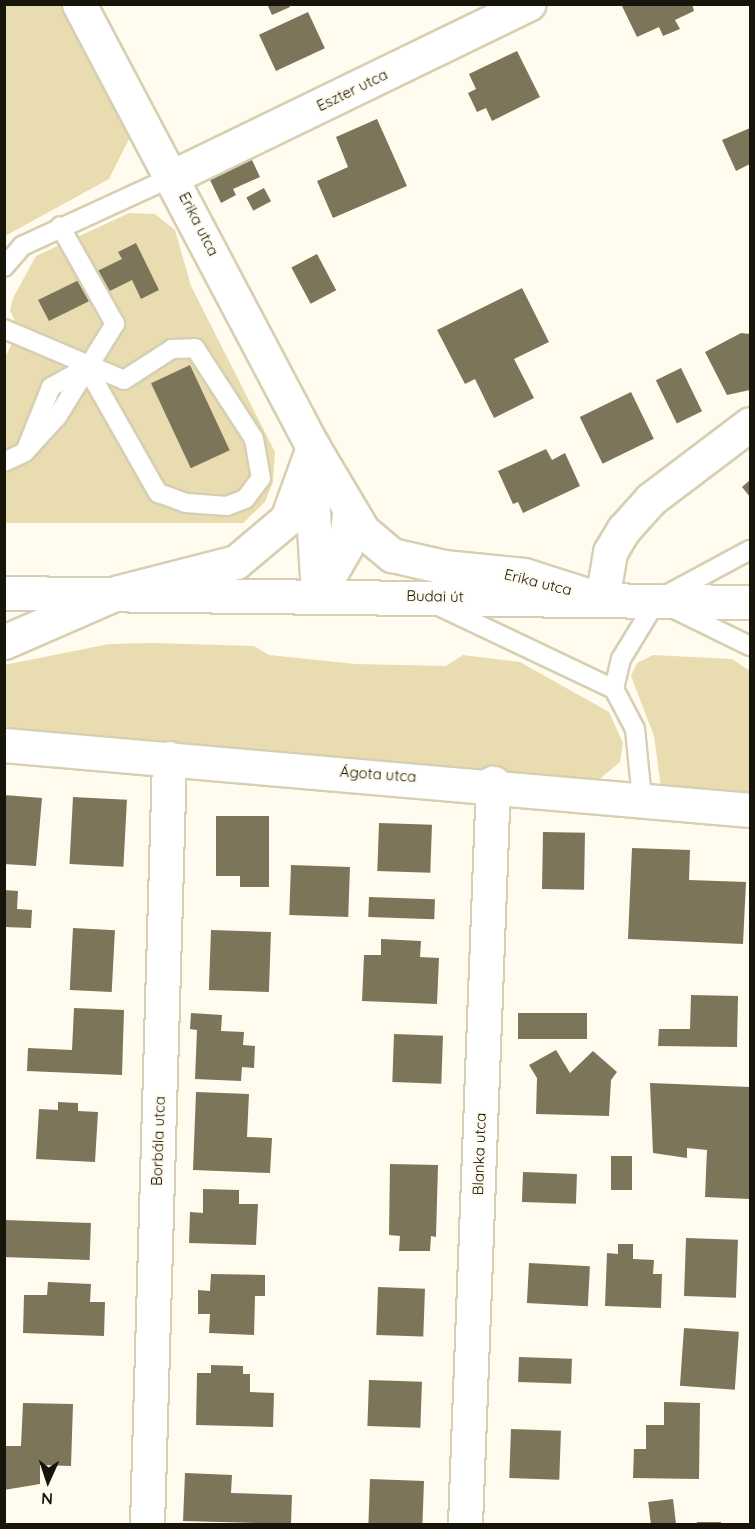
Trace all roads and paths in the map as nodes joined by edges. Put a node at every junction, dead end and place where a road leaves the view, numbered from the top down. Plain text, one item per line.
1 (79, 4) edge
2 (529, 4) edge
3 (174, 176) junction
4 (60, 226) junction
5 (4, 267) edge
6 (4, 329) edge
7 (87, 368) junction
8 (750, 424) edge
9 (313, 447) junction
10 (4, 462) edge
11 (350, 510) junction
12 (750, 550) edge
13 (119, 592) junction
14 (4, 593) edge
15 (318, 595) junction
16 (419, 596) junction
17 (603, 600) junction
18 (657, 600) junction
19 (750, 602) edge
20 (4, 642) edge
21 (750, 646) edge
22 (614, 689) junction
23 (4, 745) edge
24 (169, 758) junction
25 (494, 783) junction
26 (642, 799) junction
27 (750, 810) edge
28 (147, 1524) edge
29 (465, 1524) edge

1 - 3 street, Erika utca
2 - 3 street, Eszter utca
3 - 4 lane
3 - 9 street, Erika utca
4 - 5 lane
4 - 7 lane
6 - 7 lane
7 - 7 lane
7 - 10 lane
8 - 17 street
9 - 11 street, Erika utca
9 - 13 street
9 - 15 street, Erika utca
11 - 15 street
11 - 17 street, Erika utca
12 - 18 lane
13 - 14 street, Budai út
13 - 15 street, Budai út
13 - 20 street, Budai út
15 - 16 street, Budai út
16 - 17 street, Budai út
16 - 22 lane
17 - 18 street, Budai út
18 - 19 street, Budai út
18 - 21 lane
18 - 22 lane
22 - 26 lane
23 - 24 street, Ágota utca
24 - 25 street, Ágota utca
24 - 28 street, Borbála utca
25 - 26 street, Ágota utca
25 - 29 street, Blanka utca
26 - 27 street, Ágota utca

